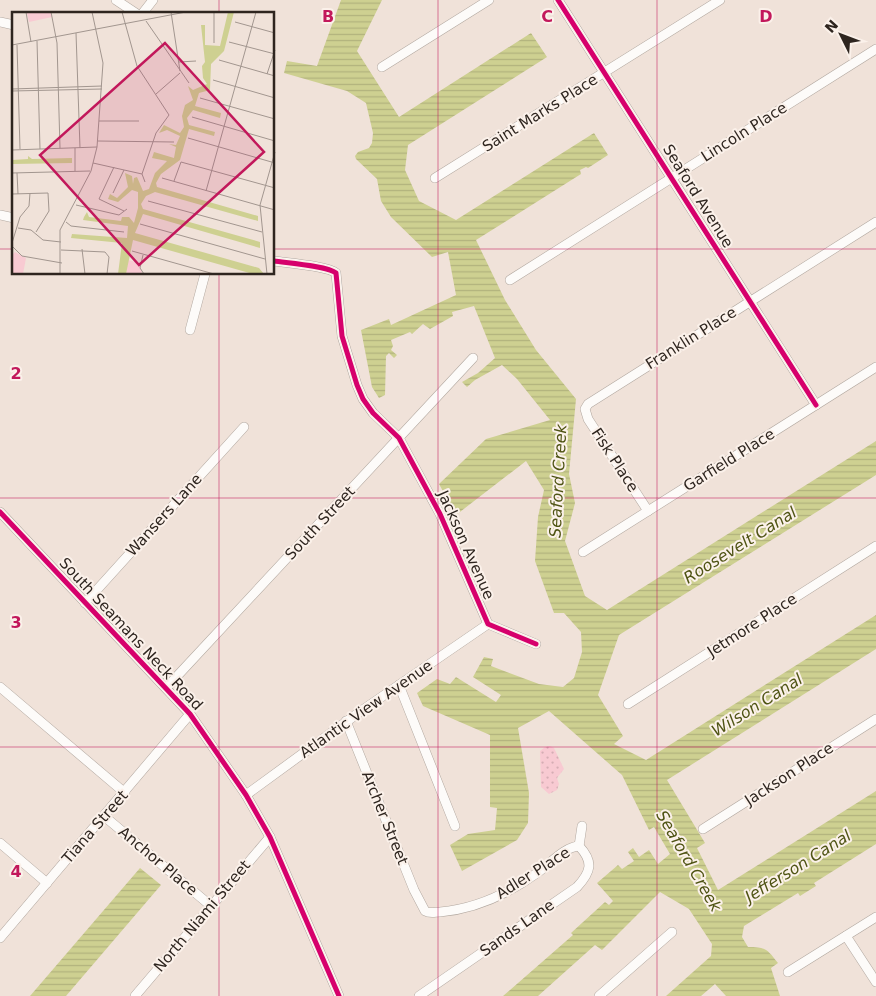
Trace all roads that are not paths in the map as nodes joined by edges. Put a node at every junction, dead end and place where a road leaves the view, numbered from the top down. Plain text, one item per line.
1 (116, 0) edge
2 (153, 0) edge
3 (489, 0) edge
4 (558, 0) edge
5 (720, 0) edge
6 (134, 12) edge
7 (144, 12) edge
8 (876, 49) edge
9 (382, 67) dead end
10 (604, 72) junction
11 (671, 177) junction
12 (435, 178) dead end
13 (876, 222) edge
14 (275, 260) edge
15 (205, 275) edge
16 (510, 280) dead end
17 (750, 301) junction
18 (190, 330) dead end
19 (473, 358) dead end
20 (876, 367) edge
21 (816, 405) junction
22 (585, 409) joint
23 (244, 427) dead end
24 (399, 438) junction
25 (648, 511) junction
26 (0, 512) edge
27 (876, 546) edge
28 (583, 552) dead end
29 (84, 603) junction
30 (488, 624) junction
31 (536, 644) dead end
32 (399, 685) junction
33 (0, 687) edge
34 (166, 688) junction
35 (628, 704) dead end
36 (190, 714) junction
37 (876, 719) edge
38 (346, 721) junction
39 (125, 793) junction
40 (246, 795) junction
41 (104, 816) junction
42 (455, 826) dead end
43 (582, 826) dead end
44 (703, 829) dead end
45 (270, 837) junction
46 (0, 843) edge
47 (579, 846) junction
48 (47, 883) junction
49 (211, 906) junction
50 (428, 913) joint
51 (876, 917) edge
52 (672, 932) dead end
53 (846, 936) junction
54 (0, 938) edge
55 (788, 972) dead end
56 (876, 982) edge
57 (134, 996) edge
58 (339, 996) edge
59 (419, 996) edge
60 (599, 996) edge

1 - 6 street
2 - 7 street
3 - 9 street
4 - 10 street, Seaford Avenue
5 - 10 street, Saint Marks Place
8 - 11 street, Lincoln Place
10 - 11 street, Seaford Avenue
10 - 12 street, Saint Marks Place
11 - 16 street, Lincoln Place
11 - 17 street, Seaford Avenue
13 - 17 street, Franklin Place
14 - 24 street, Jackson Avenue
15 - 18 street
17 - 21 street, Seaford Avenue
17 - 22 street, Franklin Place
19 - 24 street, South Street
20 - 21 street, Garfield Place
21 - 25 street, Garfield Place
22 - 25 street, Fisk Place
23 - 29 street, Wansers Lane
24 - 30 street, Jackson Avenue
24 - 34 street, South Street
25 - 28 street, Garfield Place
26 - 29 street, South Seamans Neck Road
27 - 35 street, Jetmore Place
29 - 34 street, South Seamans Neck Road
30 - 31 street
30 - 32 street, Atlantic View Avenue
32 - 38 street, Atlantic View Avenue
32 - 42 street
33 - 39 street
34 - 36 street, South Seamans Neck Road
36 - 39 street, Tiana Street
36 - 40 street, South Seamans Neck Road
37 - 44 street, Jackson Place
38 - 40 street, Atlantic View Avenue
38 - 50 street, Archer Street
39 - 41 street, Tiana Street
40 - 45 street, South Seamans Neck Road
41 - 48 street, Tiana Street
41 - 49 street, Anchor Place
43 - 47 street
45 - 49 street, North Niami Street
45 - 58 street, South Seamans Neck Road
46 - 48 street
47 - 50 street, Adler Place
47 - 59 street, Sands Lane
48 - 54 street, Tiana Street
49 - 57 street, North Niami Street
51 - 53 street
52 - 60 street
53 - 55 street
53 - 56 street

